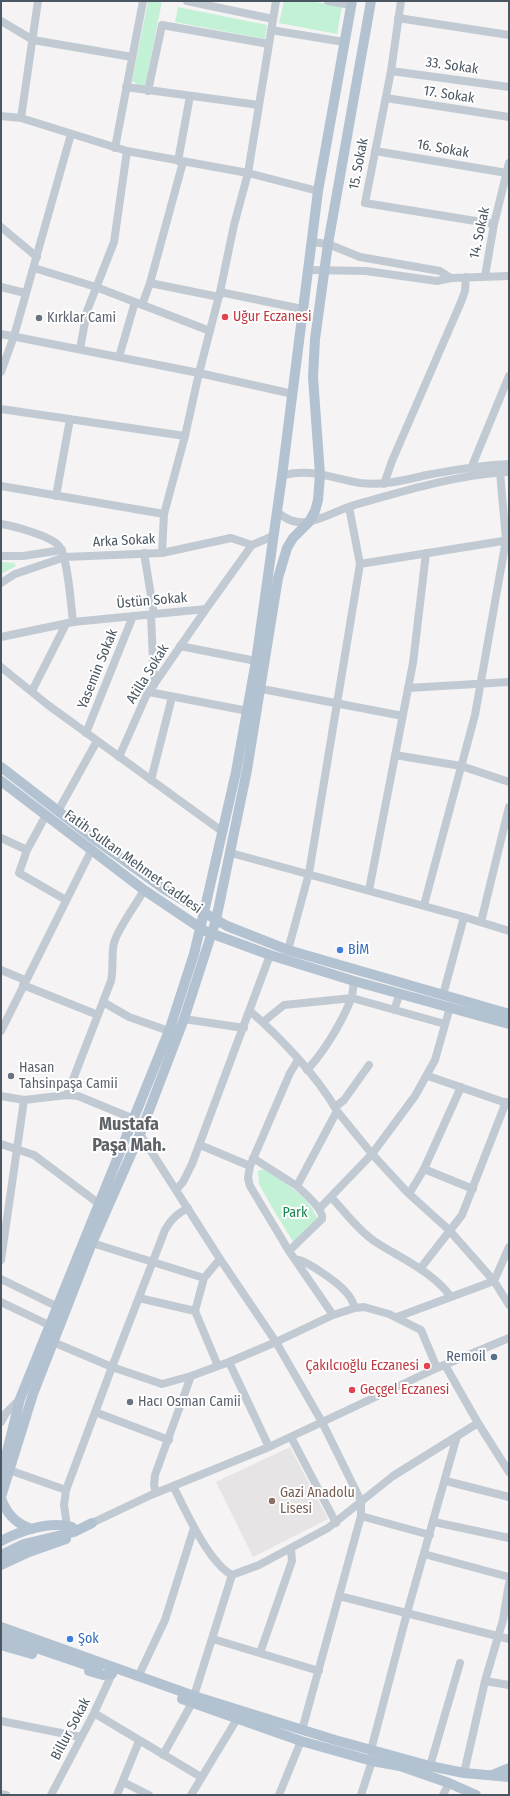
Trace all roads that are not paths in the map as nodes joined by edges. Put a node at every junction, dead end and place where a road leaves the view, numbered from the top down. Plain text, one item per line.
1 (38, 1) edge
2 (143, 1) edge
3 (186, 1) edge
4 (276, 1) edge
5 (328, 1) edge
6 (371, 1) edge
7 (401, 1) edge
8 (351, 3) edge
9 (398, 18) junction
10 (273, 19) junction
11 (1, 21) edge
12 (271, 30) junction
13 (509, 35) edge
14 (33, 40) junction
15 (344, 42) junction
16 (269, 44) junction
17 (132, 57) junction
18 (391, 71) junction
19 (126, 87) junction
20 (509, 87) edge
21 (148, 91) junction
22 (190, 96) junction
23 (386, 98) junction
24 (259, 105) junction
25 (1, 116) edge
26 (509, 117) edge
27 (21, 118) junction
28 (71, 134) junction
29 (115, 148) junction
30 (127, 151) junction
31 (375, 151) junction
32 (180, 161) junction
33 (509, 163) edge
34 (248, 173) junction
35 (507, 174) junction
36 (318, 191) junction
37 (494, 224) junction
38 (1, 227) edge
39 (312, 242) junction
40 (328, 244) junction
41 (37, 257) junction
42 (34, 268) junction
43 (308, 270) junction
44 (324, 271) junction
45 (485, 276) junction
46 (509, 276) edge
47 (466, 277) junction
48 (451, 278) junction
49 (150, 283) junction
50 (1, 287) edge
51 (96, 287) junction
52 (25, 293) junction
53 (220, 294) junction
54 (139, 304) junction
55 (302, 309) junction
56 (210, 331) junction
57 (1, 334) edge
58 (14, 336) junction
59 (80, 349) junction
60 (119, 357) junction
61 (1, 372) edge
62 (198, 373) junction
63 (509, 376) edge
64 (293, 394) junction
65 (1, 409) edge
66 (70, 419) junction
67 (185, 436) junction
68 (509, 464) edge
69 (472, 466) junction
70 (505, 472) edge
71 (320, 475) junction
72 (282, 476) junction
73 (384, 484) junction
74 (1, 486) edge
75 (56, 496) junction
76 (349, 507) junction
77 (277, 512) junction
78 (164, 514) junction
79 (309, 522) junction
80 (1, 524) edge
81 (273, 536) junction
82 (507, 540) edge
83 (252, 545) junction
84 (63, 553) junction
85 (144, 553) junction
86 (162, 553) junction
87 (426, 553) junction
88 (1, 556) edge
89 (360, 564) junction
90 (1, 583) edge
91 (206, 609) junction
92 (152, 614) junction
93 (133, 616) junction
94 (69, 623) junction
95 (1, 638) edge
96 (180, 646) junction
97 (256, 661) junction
98 (1, 667) edge
99 (509, 682) edge
100 (480, 684) junction
101 (154, 685) junction
102 (408, 688) junction
103 (262, 689) junction
104 (32, 691) junction
105 (149, 692) junction
106 (172, 697) junction
107 (338, 705) junction
108 (248, 711) junction
109 (402, 716) junction
110 (86, 733) junction
111 (97, 741) junction
112 (395, 755) junction
113 (119, 757) junction
114 (461, 766) junction
115 (1, 767) edge
116 (151, 780) junction
117 (1, 781) edge
118 (509, 782) edge
119 (509, 806) edge
120 (58, 811) junction
121 (46, 815) junction
122 (223, 832) junction
123 (1, 838) edge
124 (27, 850) junction
125 (92, 850) junction
126 (231, 852) junction
127 (309, 873) junction
128 (144, 890) junction
129 (369, 890) junction
130 (66, 900) junction
131 (424, 905) junction
132 (204, 912) junction
133 (464, 917) junction
134 (216, 920) junction
135 (480, 922) junction
136 (200, 928) junction
137 (509, 931) edge
138 (212, 934) junction
139 (288, 950) junction
140 (270, 955) junction
141 (1, 970) edge
142 (354, 981) junction
143 (24, 983) junction
144 (400, 993) junction
145 (443, 995) junction
146 (352, 998) junction
147 (103, 1002) junction
148 (450, 1007) junction
149 (394, 1010) junction
150 (250, 1011) junction
151 (509, 1014) edge
152 (98, 1015) junction
153 (4, 1016) edge
154 (184, 1019) junction
155 (263, 1022) junction
156 (445, 1024) junction
157 (509, 1024) edge
158 (244, 1028) junction
159 (1, 1031) edge
160 (169, 1031) junction
161 (298, 1060) junction
162 (369, 1065) dead end
163 (307, 1070) junction
164 (428, 1076) junction
165 (461, 1087) junction
166 (67, 1095) junction
167 (1, 1096) edge
168 (24, 1100) junction
169 (508, 1103) edge
170 (336, 1109) junction
171 (134, 1120) junction
172 (140, 1134) junction
173 (1, 1144) edge
174 (200, 1145) junction
175 (17, 1148) junction
176 (372, 1154) junction
177 (251, 1162) junction
178 (424, 1169) junction
179 (297, 1186) junction
180 (177, 1189) junction
181 (473, 1189) junction
182 (409, 1194) junction
183 (331, 1197) junction
184 (98, 1203) junction
185 (188, 1208) junction
186 (320, 1209) junction
187 (449, 1230) junction
188 (92, 1243) junction
189 (509, 1247) edge
190 (289, 1251) junction
191 (220, 1259) junction
192 (295, 1259) junction
193 (1, 1260) edge
194 (152, 1263) junction
195 (420, 1269) junction
196 (204, 1278) junction
197 (1, 1279) edge
198 (494, 1281) junction
199 (451, 1297) junction
200 (139, 1298) junction
201 (1, 1302) edge
202 (509, 1305) edge
203 (56, 1306) junction
204 (355, 1308) junction
205 (195, 1311) junction
206 (333, 1315) junction
207 (397, 1317) junction
208 (49, 1325) junction
209 (509, 1338) edge
210 (53, 1342) junction
211 (276, 1342) junction
212 (228, 1362) junction
213 (445, 1365) junction
214 (218, 1366) junction
215 (112, 1367) junction
216 (437, 1368) junction
217 (191, 1376) junction
218 (20, 1399) junction
219 (95, 1412) junction
220 (1, 1422) edge
221 (322, 1422) junction
222 (478, 1423) junction
223 (457, 1436) junction
224 (291, 1437) junction
225 (169, 1440) junction
226 (269, 1447) junction
227 (1, 1454) edge
228 (509, 1472) edge
229 (5, 1473) edge
230 (446, 1481) junction
231 (173, 1486) junction
232 (66, 1490) junction
233 (156, 1493) junction
234 (1, 1497) edge
235 (509, 1497) edge
236 (360, 1501) junction
237 (361, 1516) junction
238 (434, 1522) junction
239 (92, 1523) joint
240 (336, 1523) junction
241 (194, 1528) junction
242 (32, 1529) junction
243 (71, 1529) junction
244 (430, 1535) junction
245 (509, 1538) edge
246 (1, 1541) edge
247 (1, 1548) edge
248 (291, 1549) junction
249 (424, 1554) junction
250 (1, 1555) edge
251 (1, 1565) edge
252 (232, 1575) junction
253 (509, 1577) edge
254 (509, 1583) edge
255 (339, 1596) junction
256 (407, 1613) junction
257 (1, 1627) edge
258 (1, 1636) edge
259 (499, 1637) junction
260 (213, 1639) junction
261 (509, 1639) edge
262 (1, 1645) edge
263 (260, 1653) junction
264 (460, 1663) dead end
265 (319, 1671) junction
266 (112, 1674) junction
267 (138, 1677) junction
268 (485, 1681) junction
269 (509, 1685) edge
270 (193, 1699) junction
271 (94, 1713) junction
272 (237, 1719) junction
273 (1, 1721) edge
274 (302, 1730) junction
275 (81, 1737) junction
276 (139, 1741) junction
277 (300, 1741) junction
278 (163, 1755) junction
279 (371, 1755) junction
280 (430, 1766) junction
281 (509, 1768) edge
282 (464, 1773) junction
283 (489, 1776) junction
284 (201, 1777) junction
285 (509, 1777) edge
286 (123, 1782) junction
287 (449, 1783) junction
288 (1, 1794) edge
289 (6, 1795) edge
290 (51, 1795) edge
291 (117, 1795) edge
292 (149, 1795) edge
293 (191, 1795) edge
294 (279, 1795) edge
295 (360, 1795) edge
296 (443, 1795) edge
297 (455, 1795) edge
298 (476, 1795) edge

1 - 14 street
2 - 17 street
3 - 10 street
4 - 10 street
5 - 8 street
6 - 40 main road
7 - 9 street, 15. Sokak
8 - 15 main road
9 - 13 street
9 - 18 street, 15. Sokak
10 - 12 street
11 - 14 street
12 - 15 street
12 - 16 street
14 - 17 street
14 - 27 street
15 - 36 main road
16 - 21 street
16 - 24 street
17 - 19 street
18 - 20 street, 33. Sokak
18 - 23 street, 15. Sokak
19 - 21 street
19 - 29 street
21 - 22 street
22 - 24 street
22 - 32 street
23 - 26 street, 17. Sokak
23 - 31 street, 15. Sokak
24 - 34 street
25 - 27 street
27 - 28 street
28 - 29 street
28 - 41 street
29 - 30 street
30 - 32 street
30 - 51 street
31 - 35 street, 16. Sokak
31 - 37 street, 15. Sokak
32 - 34 street
32 - 49 street
33 - 35 street, 14. Sokak
34 - 36 street
34 - 53 street
35 - 37 street, 14. Sokak
36 - 39 main road
37 - 45 street, 14. Sokak
38 - 41 street
39 - 40 street, 14. Sokak
39 - 43 main road
40 - 44 main road
40 - 48 street, 14. Sokak
41 - 42 street
42 - 51 street
42 - 52 street
43 - 44 street, 14. Sokak
43 - 55 main road
44 - 48 street, 14. Sokak
44 - 71 main road
45 - 46 street
45 - 47 street, 14. Sokak
47 - 48 street, 14. Sokak
47 - 73 street
49 - 53 street
49 - 54 street
50 - 52 street
51 - 54 street
51 - 59 street
52 - 58 street
53 - 55 street
53 - 56 street
54 - 56 street
54 - 60 street
55 - 64 main road
56 - 62 street
57 - 58 street
58 - 59 street
58 - 61 street
59 - 60 street
60 - 62 street
62 - 64 street
62 - 67 street
63 - 69 street
64 - 72 main road
65 - 66 street
66 - 67 street
66 - 75 street
67 - 78 street
68 - 69 street
69 - 73 street
70 - 76 street
70 - 82 street
71 - 72 street
71 - 73 street
71 - 79 main road
72 - 77 main road
74 - 75 street
75 - 78 street
76 - 79 street
76 - 89 street
77 - 79 street
77 - 81 main road
78 - 86 street
79 - 103 main road
80 - 84 street
81 - 83 street
81 - 97 main road
82 - 87 street
82 - 100 street
83 - 86 street, Arka Sokak
83 - 91 street, Üstün Sokak
84 - 85 street, Arka Sokak
84 - 88 street
84 - 90 street, Arka Sokak
84 - 94 street
85 - 86 street, Arka Sokak
85 - 92 street
87 - 89 street
87 - 102 street
89 - 107 street
91 - 92 street, Üstün Sokak
91 - 96 street, Atilla Sokak
92 - 93 street, Üstün Sokak
92 - 101 street
93 - 94 street, Üstün Sokak
93 - 110 street, Yasemin Sokak
94 - 95 street, Üstün Sokak
94 - 104 street
96 - 97 street
96 - 101 street, Atilla Sokak
97 - 108 main road
98 - 104 street
99 - 100 street
100 - 102 street
100 - 114 street
101 - 105 street, Atilla Sokak
102 - 109 street
103 - 107 street
103 - 126 main road
104 - 110 street
105 - 106 street
105 - 113 street, Atilla Sokak
106 - 108 street
106 - 116 street
107 - 109 street
107 - 127 street
108 - 122 main road
109 - 112 street
110 - 111 street
111 - 113 street
111 - 120 street
112 - 114 street
112 - 129 street
113 - 116 street
114 - 118 street
114 - 131 street
115 - 120 main road
116 - 122 street
117 - 121 main road, Fatih Sultan Mehmet Caddesi
119 - 135 street
120 - 132 main road
121 - 124 street
121 - 125 main road, Fatih Sultan Mehmet Caddesi
122 - 132 main road
123 - 124 street
124 - 130 street
125 - 128 main road, Fatih Sultan Mehmet Caddesi
125 - 130 street
126 - 127 street
126 - 134 main road
127 - 129 street
127 - 139 street
128 - 136 main road, Fatih Sultan Mehmet Caddesi
128 - 147 street
129 - 131 street
130 - 143 street
131 - 133 street
132 - 134 main road
132 - 136 main road
133 - 135 street
133 - 145 street
134 - 138 main road
134 - 139 main road
135 - 137 street
136 - 138 main road, Fatih Sultan Mehmet Caddesi
136 - 160 main road
138 - 140 main road, Fatih Sultan Mehmet Caddesi
138 - 154 main road
139 - 145 main road
140 - 142 main road, Fatih Sultan Mehmet Caddesi
140 - 150 street
141 - 143 street
142 - 144 main road, Fatih Sultan Mehmet Caddesi
142 - 146 street
143 - 152 street
143 - 153 street
144 - 148 main road, Fatih Sultan Mehmet Caddesi
144 - 149 street
145 - 151 main road
146 - 149 street
146 - 155 street
146 - 163 street
147 - 152 street
147 - 160 street
148 - 156 street
148 - 157 main road, Fatih Sultan Mehmet Caddesi
149 - 156 street
150 - 155 street
150 - 158 street
152 - 166 street
153 - 159 street
154 - 158 street
154 - 172 main road
155 - 161 street
156 - 164 street
158 - 174 street
160 - 171 main road
161 - 163 street
161 - 177 street
162 - 170 street
163 - 170 street
164 - 165 street
164 - 176 street
165 - 169 street
165 - 178 street
166 - 168 street
166 - 171 street
167 - 168 street
168 - 175 street
169 - 181 street
170 - 176 street
170 - 179 street
171 - 172 street
171 - 184 main road
172 - 180 street
172 - 188 main road
173 - 175 street
174 - 177 street
174 - 180 street
175 - 184 street
175 - 193 street
176 - 182 street
176 - 183 street
177 - 179 street
177 - 190 street
178 - 181 street
178 - 182 street
179 - 186 street
180 - 185 street
181 - 187 street
182 - 187 street
183 - 186 street
183 - 195 street
184 - 203 main road
185 - 191 street
185 - 194 street
186 - 190 street
187 - 195 street
187 - 198 street
188 - 194 street
188 - 210 main road
189 - 198 street
190 - 192 street
191 - 196 street
191 - 211 street
192 - 204 street
192 - 206 street
194 - 196 street
194 - 200 street
195 - 199 street
196 - 205 street
197 - 203 street
198 - 199 street
198 - 202 street
199 - 207 street
200 - 205 street
200 - 215 street
201 - 208 street
203 - 208 main road
204 - 206 street
204 - 207 street
205 - 214 street
206 - 211 street
207 - 216 street
208 - 218 main road
209 - 213 street
210 - 215 street
210 - 229 main road
211 - 212 street
211 - 221 street
212 - 214 street
212 - 226 street
213 - 216 street
213 - 222 street
214 - 217 street
215 - 217 street
215 - 219 street
216 - 221 street
217 - 225 street
218 - 220 street
218 - 227 main road
218 - 229 main road
219 - 225 street
219 - 232 street
221 - 224 street
221 - 236 street
222 - 223 street
222 - 228 street
223 - 230 street
223 - 236 street
224 - 226 street
224 - 240 street
225 - 233 street
226 - 231 street
229 - 232 street
229 - 234 main road
230 - 235 street
230 - 238 street
231 - 233 street
231 - 241 street
232 - 243 street
233 - 239 street
234 - 242 main road
236 - 237 street
236 - 240 street
237 - 244 street
237 - 255 street
238 - 244 street
238 - 245 street
239 - 243 main road
240 - 248 street
241 - 252 street
241 - 267 street
242 - 243 main road
242 - 246 main road
243 - 247 main road
243 - 250 main road
243 - 251 main road
244 - 249 street
248 - 252 street
248 - 263 street
249 - 253 street
249 - 256 street
252 - 260 street
254 - 259 street
255 - 256 street
255 - 265 street
256 - 259 street
256 - 279 street
257 - 267 main road
258 - 266 main road
259 - 261 street
259 - 268 street
260 - 263 street
260 - 270 street
262 - 266 main road
263 - 265 street
264 - 280 street
265 - 274 street
266 - 270 main road
266 - 271 street, Billur Sokak
267 - 270 main road
268 - 269 street
268 - 282 street
270 - 272 main road
270 - 274 main road
270 - 278 street
271 - 275 street, Billur Sokak
271 - 276 street
272 - 277 main road
272 - 284 street
273 - 275 street
274 - 279 main road
275 - 290 street, Billur Sokak
276 - 278 street
276 - 286 street
277 - 279 main road
277 - 294 street
278 - 284 street
279 - 280 main road
279 - 287 main road
279 - 295 street
280 - 282 main road
281 - 283 main road
282 - 283 main road
283 - 285 main road
284 - 293 street
286 - 291 street
286 - 292 street
287 - 296 street
287 - 297 main road
287 - 298 main road
288 - 289 street

